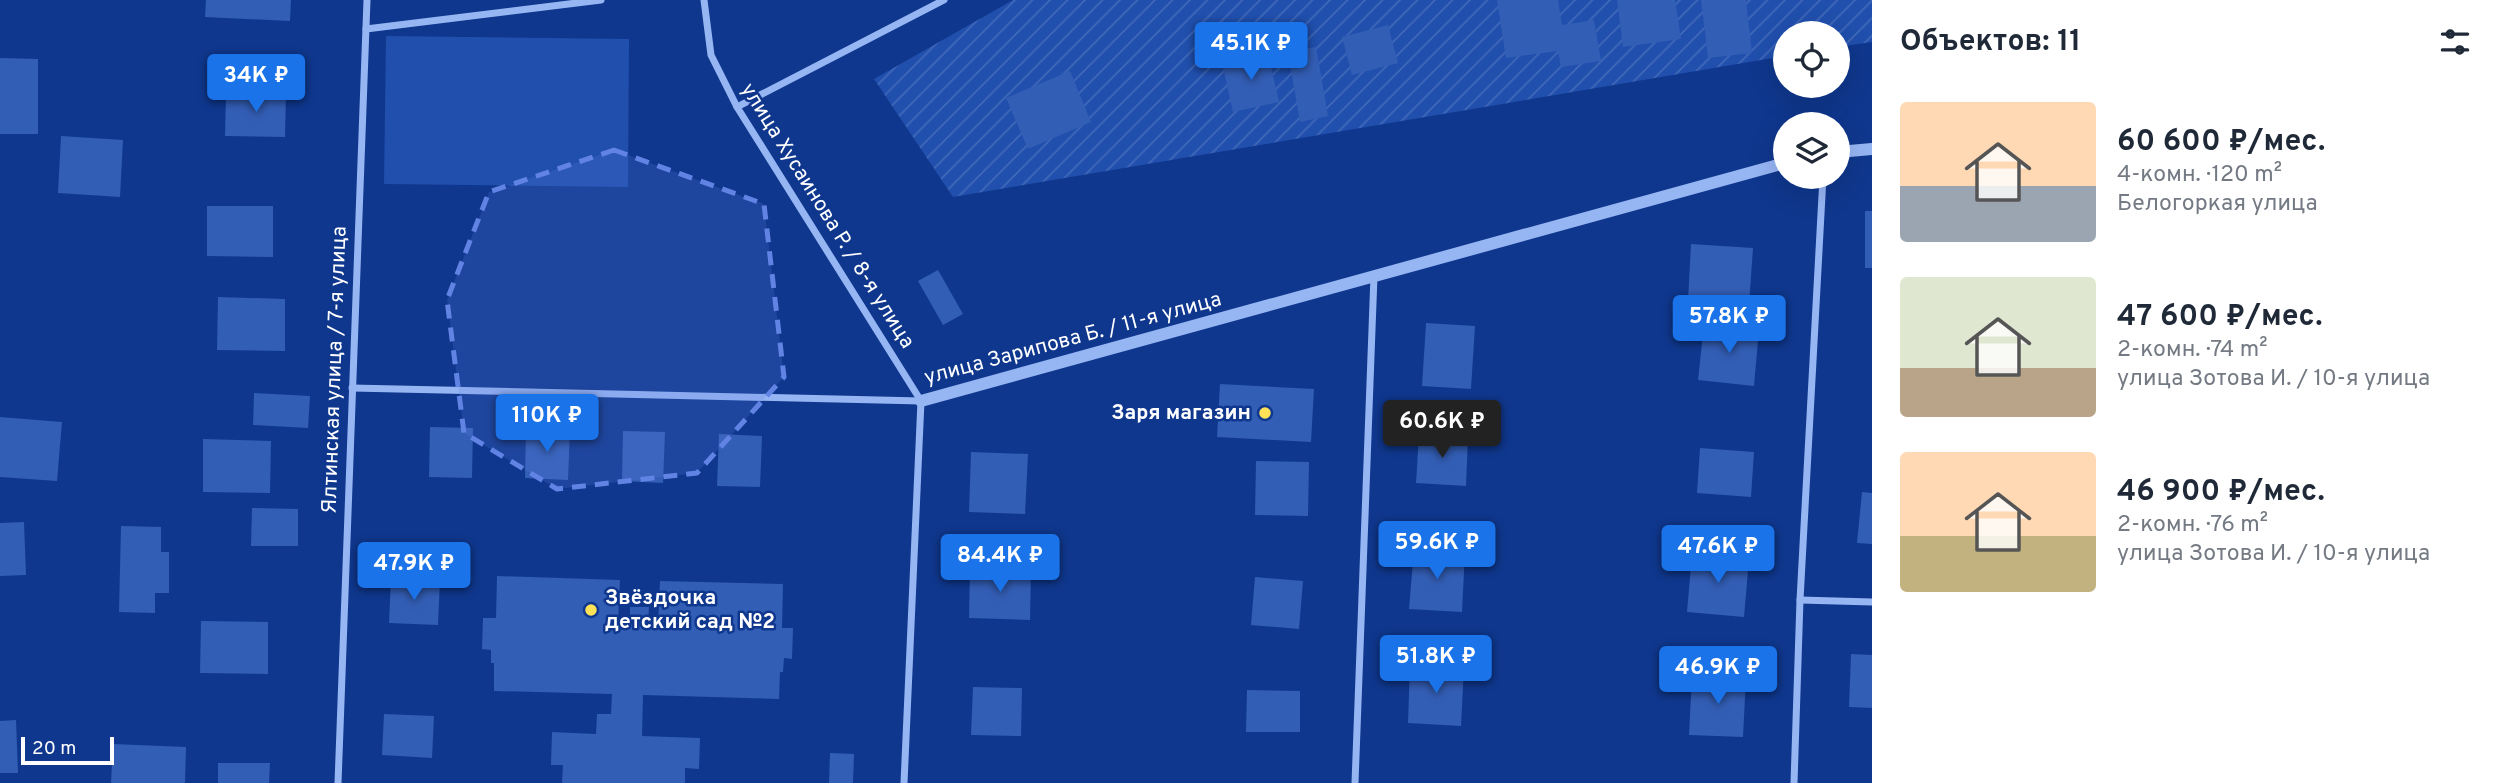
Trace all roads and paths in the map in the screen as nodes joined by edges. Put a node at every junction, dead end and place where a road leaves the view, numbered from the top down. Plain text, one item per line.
1 (367, 0) edge
2 (601, 0) edge
3 (704, 0) edge
4 (944, 0) edge
5 (366, 29) junction
6 (737, 107) junction
7 (1872, 149) edge
8 (1850, 151) edge
9 (1773, 166) edge
10 (1822, 189) edge
11 (1374, 275) junction
12 (352, 388) junction
13 (921, 401) junction
14 (1800, 600) junction
15 (1872, 602) edge
16 (338, 783) edge
17 (904, 783) edge
18 (1355, 783) edge
19 (1794, 783) edge

1 - 5 street, Ялтинская улица / 7-я улица
2 - 5 street
3 - 6 street, улица Хусаинова Р. / 8-я улица
4 - 6 street
5 - 12 street, Ялтинская улица / 7-я улица
6 - 13 street, улица Хусаинова Р. / 8-я улица
7 - 8 street
9 - 11 street, улица Зарипова Б. / 11-я улица
10 - 14 street
11 - 13 street, улица Зарипова Б. / 11-я улица
11 - 18 street
12 - 13 street, улица Зарипова Б. / 11-я улица
12 - 16 street, Ялтинская улица / 7-я улица
13 - 17 street
14 - 15 street
14 - 19 street

